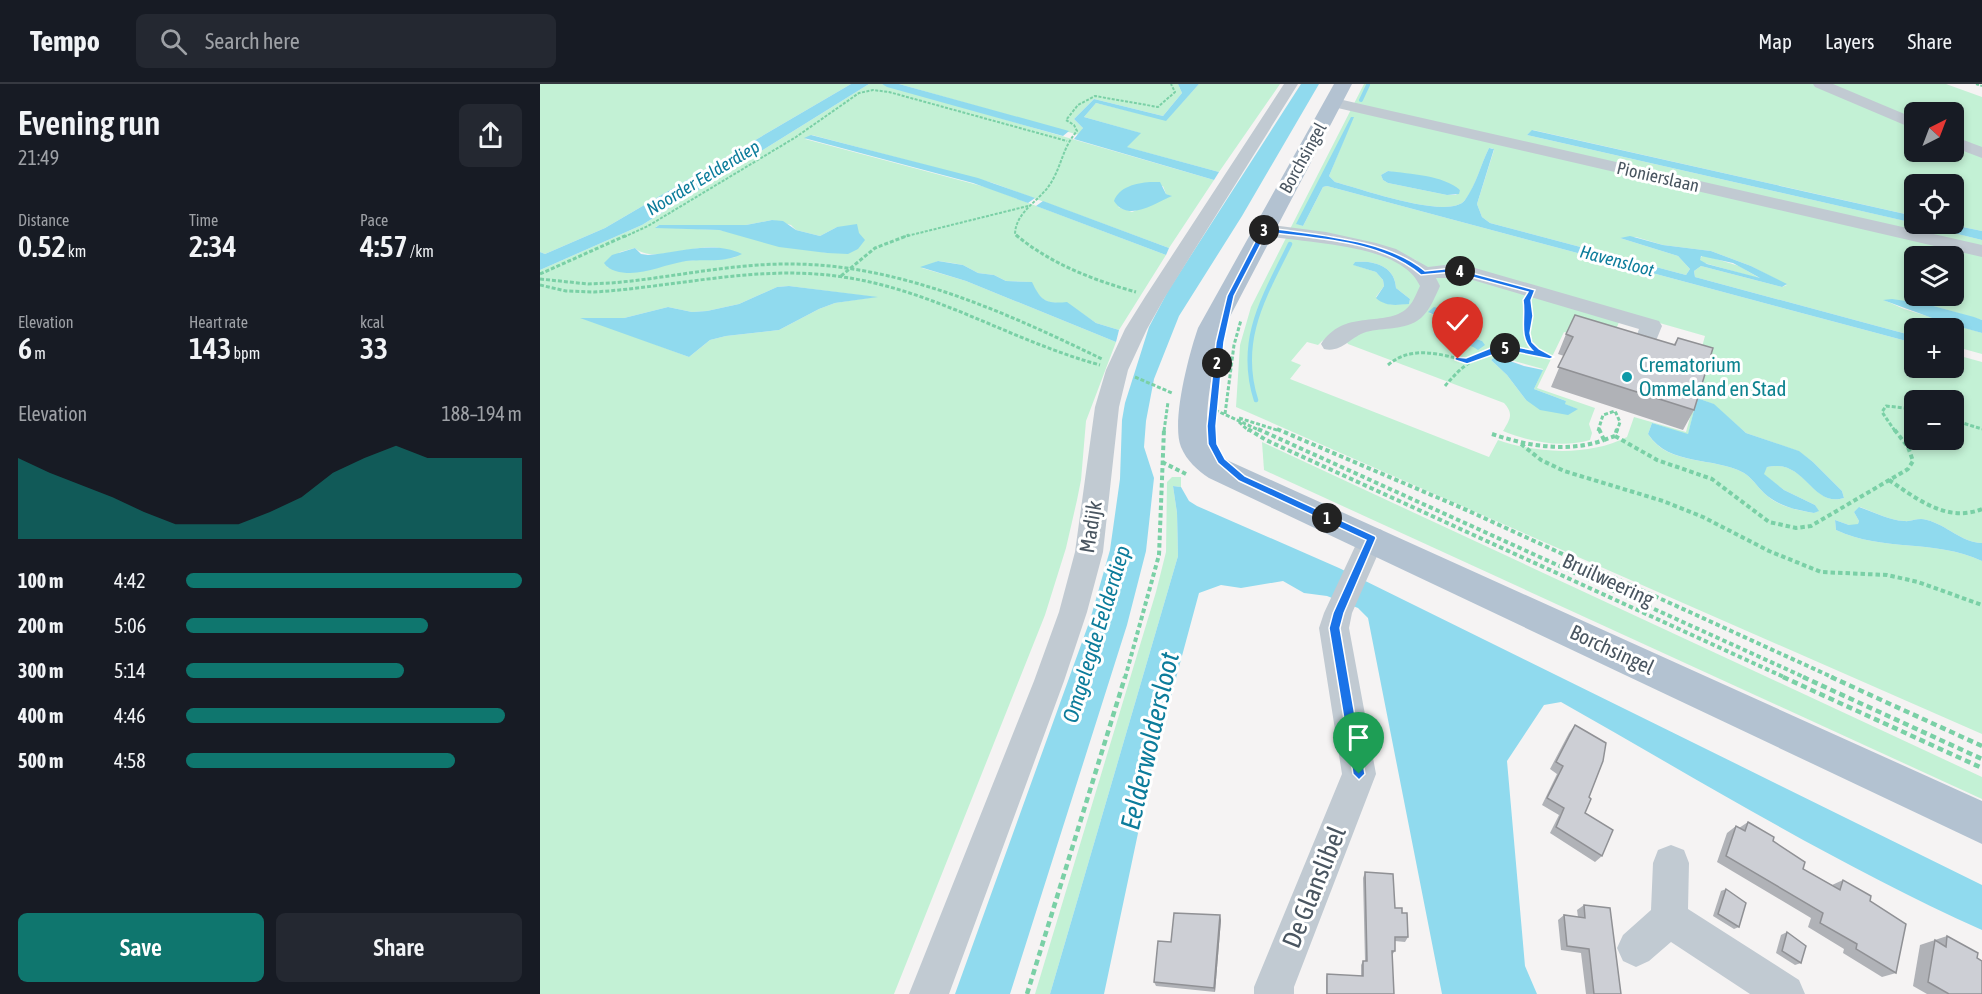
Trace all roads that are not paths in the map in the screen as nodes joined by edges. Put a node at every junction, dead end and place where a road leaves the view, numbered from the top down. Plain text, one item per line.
1 (1291, 84) edge
2 (1820, 84) edge
3 (1339, 93) edge
4 (1904, 120) edge
5 (1964, 146) edge
6 (1982, 153) edge
7 (1264, 230) junction
8 (1982, 251) edge
9 (1424, 273) junction
10 (1645, 343) edge
11 (1332, 344) dead end
12 (1366, 553) junction
13 (1982, 823) edge
14 (1671, 863) dead end
15 (1669, 919) junction
16 (1636, 948) dead end
17 (929, 994) edge
18 (1274, 994) edge
19 (1785, 994) edge

1 - 17 street, Madijk
2 - 4 street
3 - 7 main road, Borchsingel
3 - 8 street, Pionierslaan
5 - 6 street
7 - 9 street
7 - 12 main road, Borchsingel
9 - 10 street
9 - 11 street
12 - 13 main road, Borchsingel
12 - 18 street, De Glanslibel
14 - 15 street
15 - 16 street
15 - 19 street

